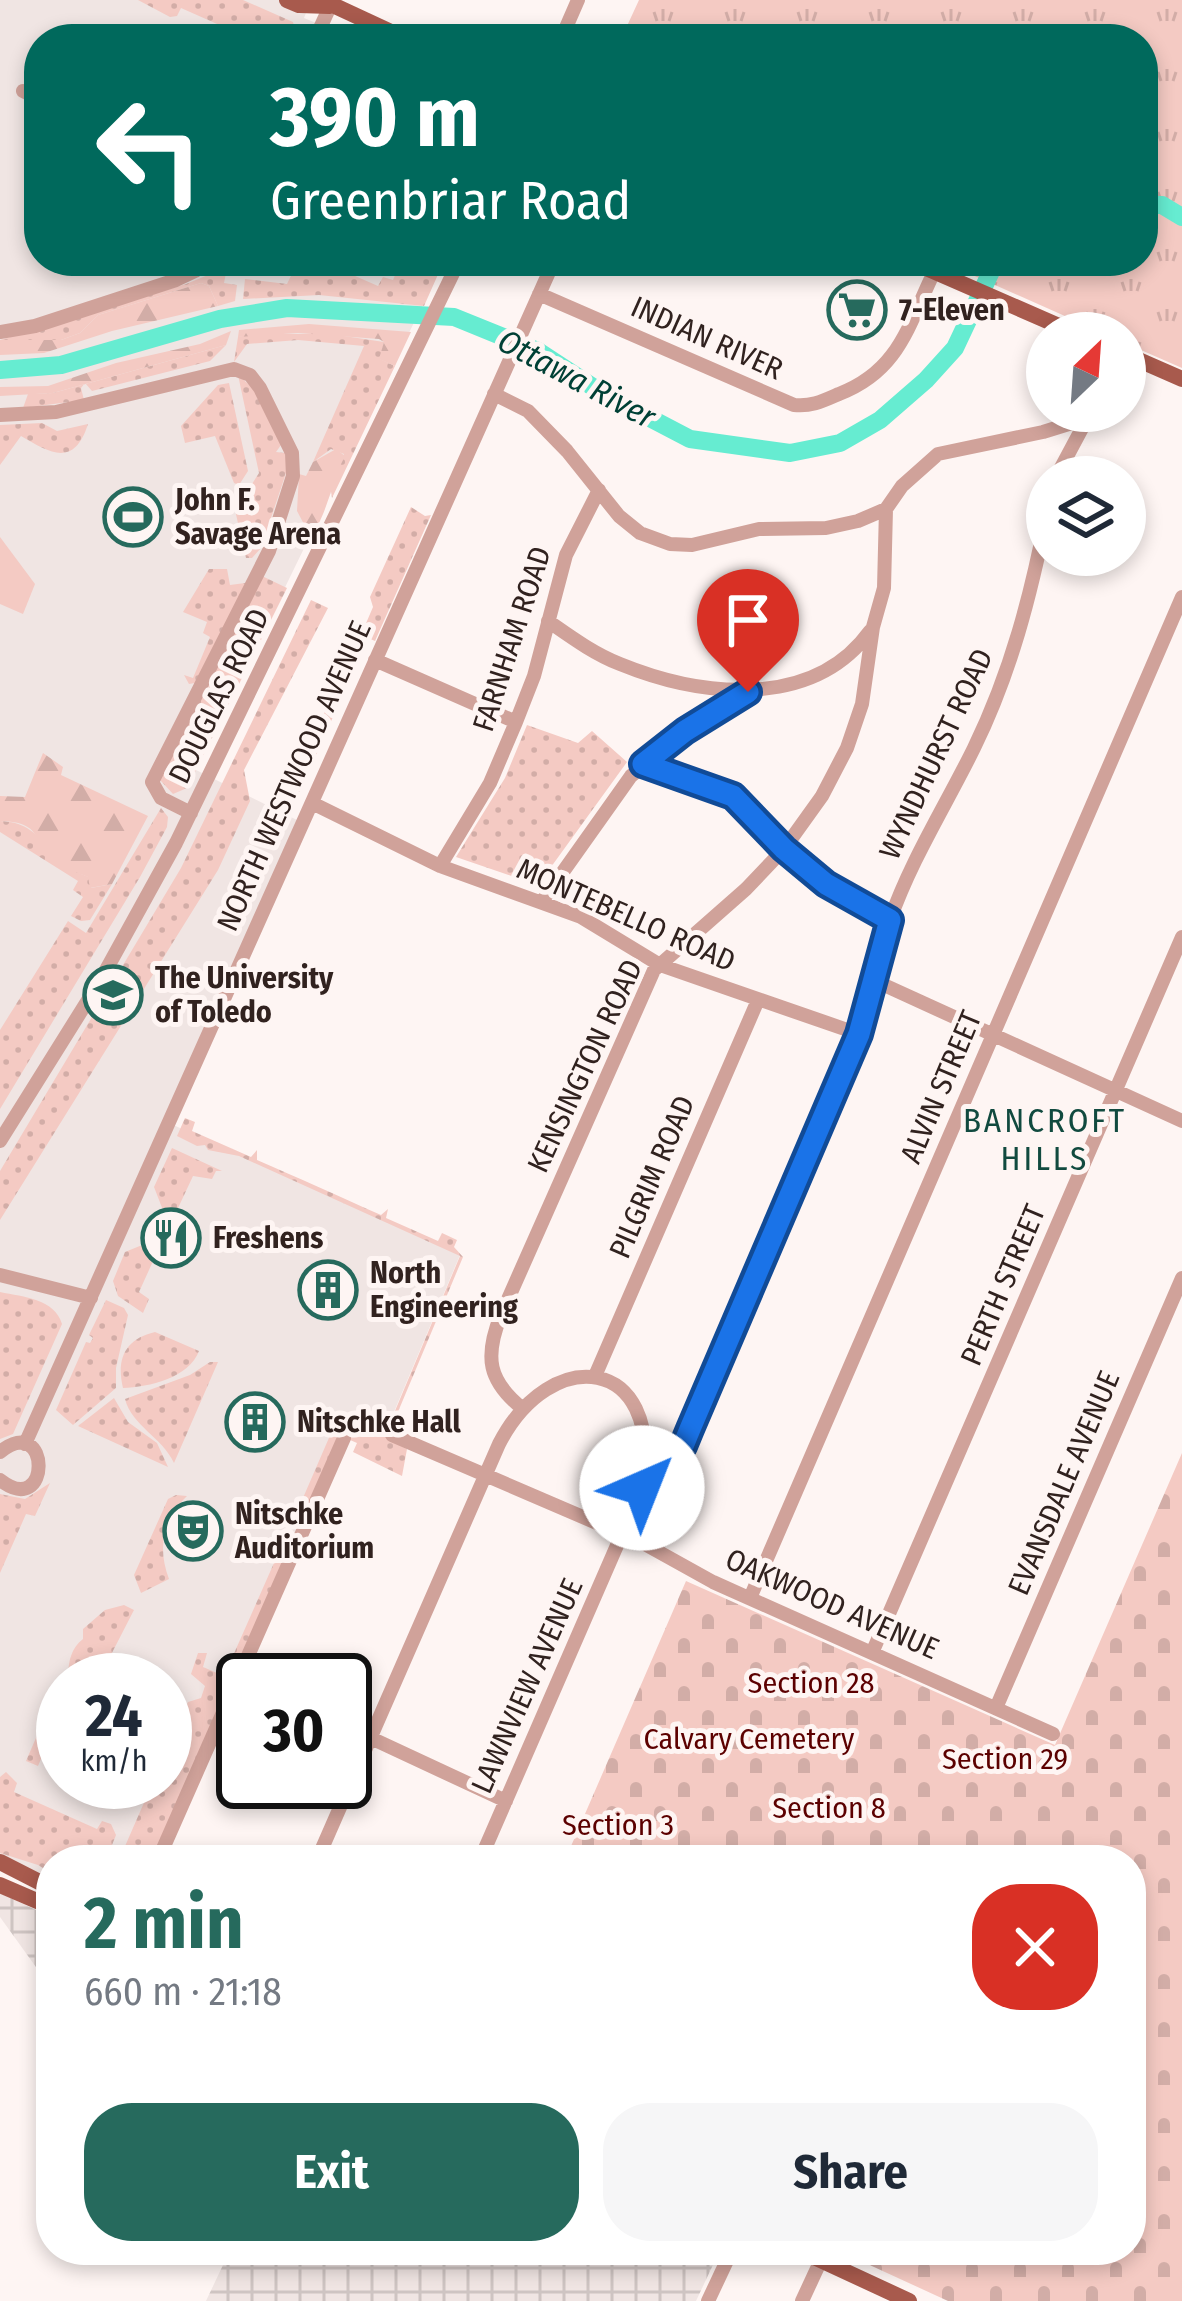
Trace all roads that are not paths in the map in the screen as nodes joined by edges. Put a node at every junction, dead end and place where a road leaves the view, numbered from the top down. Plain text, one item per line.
1 (287, 0) edge
2 (328, 2) edge
3 (374, 24) edge
4 (186, 276) edge
5 (452, 276) edge
6 (547, 276) edge
7 (932, 276) edge
8 (943, 276) edge
9 (539, 294) junction
10 (1027, 312) edge
11 (0, 332) edge
12 (1146, 367) edge
13 (1182, 379) edge
14 (496, 388) junction
15 (0, 415) edge
16 (1043, 432) edge
17 (598, 490) junction
18 (886, 508) junction
19 (1033, 576) edge
20 (1182, 597) edge
21 (548, 621) junction
22 (873, 627) junction
23 (375, 660) junction
24 (748, 692) junction
25 (516, 722) junction
26 (643, 764) junction
27 (312, 803) junction
28 (191, 813) junction
29 (784, 849) junction
30 (440, 866) junction
31 (543, 900) junction
32 (890, 920) junction
33 (1182, 938) edge
34 (660, 964) junction
35 (873, 980) junction
36 (758, 1000) junction
37 (859, 1034) junction
38 (993, 1034) junction
39 (1116, 1090) junction
40 (1182, 1121) edge
41 (0, 1141) edge
42 (0, 1275) edge
43 (1182, 1278) edge
44 (91, 1298) junction
45 (595, 1376) junction
46 (523, 1409) junction
47 (392, 1435) dead end
48 (344, 1438) dead end
49 (644, 1440) junction
50 (25, 1444) junction
51 (0, 1452) edge
52 (676, 1453) junction
53 (486, 1474) junction
54 (0, 1480) edge
55 (642, 1488) junction
56 (622, 1534) junction
57 (750, 1598) junction
58 (252, 1653) edge
59 (872, 1653) junction
60 (996, 1708) junction
61 (216, 1733) edge
62 (372, 1733) edge
63 (1053, 1734) dead end
64 (372, 1739) edge
65 (506, 1801) junction
66 (339, 1809) edge
67 (165, 1845) edge
68 (324, 1845) edge
69 (487, 1845) edge
70 (0, 1862) edge
71 (36, 1880) edge
72 (0, 1881) edge
73 (36, 1888) edge
74 (36, 1899) edge
75 (725, 2265) edge
76 (819, 2265) edge
77 (832, 2265) edge
78 (708, 2301) edge
79 (802, 2301) edge
80 (909, 2301) edge

1 - 2 main road
2 - 3 main road
4 - 11 street
5 - 28 street, DOUGLAS ROAD
6 - 9 street, NORTH WESTWOOD AVENUE
7 - 9 street, INDIAN RIVER
8 - 10 main road
9 - 14 street, NORTH WESTWOOD AVENUE
12 - 13 main road
14 - 17 street
14 - 23 street, NORTH WESTWOOD AVENUE
15 - 28 street
16 - 18 street
17 - 18 street
17 - 21 street, FARNHAM ROAD
18 - 22 street, KENSINGTON ROAD
19 - 32 street, WYNDHURST ROAD
20 - 38 street, ALVIN STREET
21 - 24 street
21 - 25 street, FARNHAM ROAD
22 - 24 street
22 - 29 street, KENSINGTON ROAD
23 - 25 street
23 - 27 street, NORTH WESTWOOD AVENUE
24 - 26 street
25 - 30 street, FARNHAM ROAD
26 - 29 street
26 - 31 street
27 - 30 street, MONTEBELLO ROAD
27 - 44 street, NORTH WESTWOOD AVENUE
28 - 41 street, DOUGLAS ROAD
29 - 32 street
29 - 34 street, KENSINGTON ROAD
30 - 31 street, MONTEBELLO ROAD
31 - 34 street, MONTEBELLO ROAD
32 - 35 street, WYNDHURST ROAD
33 - 39 street, PERTH STREET
34 - 36 street, MONTEBELLO ROAD
34 - 46 street, KENSINGTON ROAD
35 - 37 street, WYNDHURST ROAD
35 - 38 street
36 - 37 street, MONTEBELLO ROAD
36 - 45 street, PILGRIM ROAD
37 - 52 street, WYNDHURST ROAD
38 - 39 street
38 - 57 street, ALVIN STREET
39 - 40 street
39 - 59 street, PERTH STREET
42 - 44 street
43 - 60 street, EVANSDALE AVENUE
44 - 50 street, NORTH WESTWOOD AVENUE
45 - 46 street
45 - 49 street
46 - 53 street
47 - 53 street, OAKWOOD AVENUE
48 - 58 street
49 - 52 street
49 - 55 street
50 - 51 street
50 - 54 street, NORTH WESTWOOD AVENUE
52 - 55 street, WYNDHURST ROAD
53 - 56 street, OAKWOOD AVENUE
53 - 62 street
55 - 56 street, WYNDHURST ROAD
56 - 57 street, OAKWOOD AVENUE
56 - 65 street, LAWNVIEW AVENUE
57 - 59 street, OAKWOOD AVENUE
59 - 60 street, OAKWOOD AVENUE
60 - 63 street, OAKWOOD AVENUE
61 - 67 street
64 - 65 street
65 - 69 street, LAWNVIEW AVENUE
66 - 68 street
70 - 71 main road
72 - 73 main road
72 - 74 main road
75 - 78 street
76 - 79 street
77 - 80 main road

